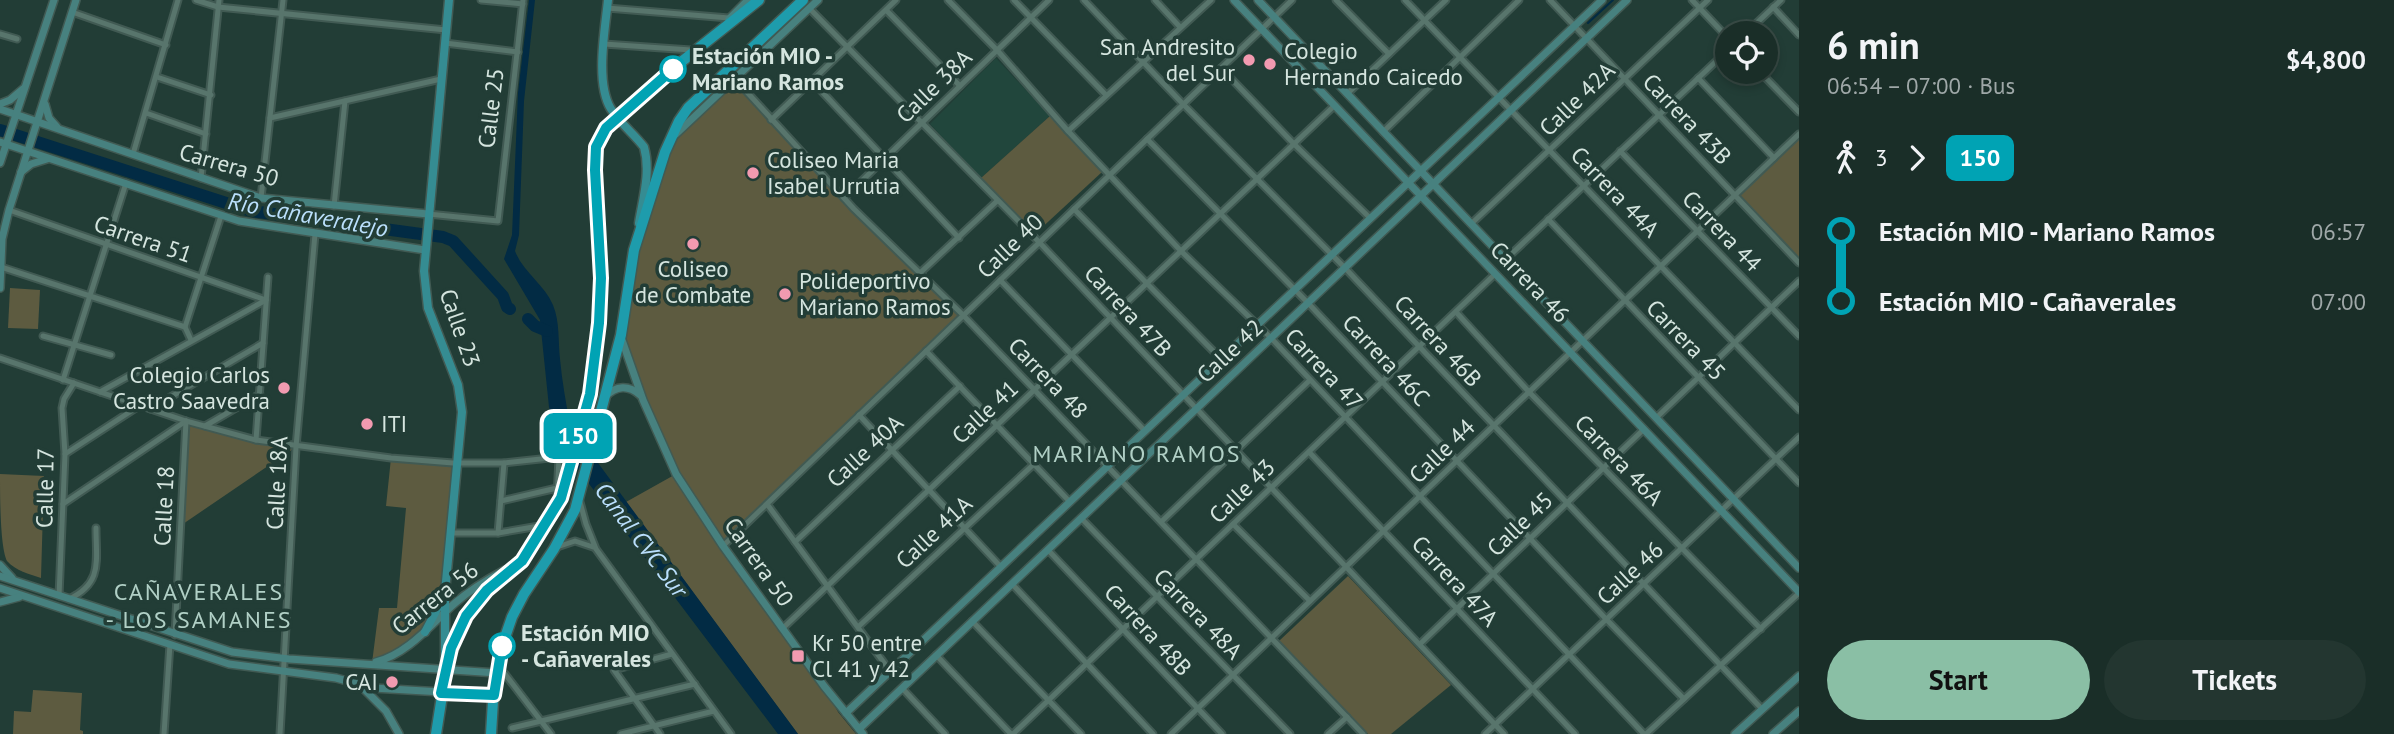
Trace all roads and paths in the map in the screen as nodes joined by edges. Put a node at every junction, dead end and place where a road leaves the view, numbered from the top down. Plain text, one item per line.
1 (54, 0) edge
2 (76, 0) edge
3 (178, 0) edge
4 (196, 0) edge
5 (283, 0) edge
6 (449, 0) edge
7 (481, 0) edge
8 (628, 0) edge
9 (748, 0) edge
10 (759, 0) edge
11 (818, 0) edge
12 (896, 0) edge
13 (948, 0) edge
14 (1014, 0) edge
15 (1049, 0) edge
16 (1084, 0) edge
17 (1155, 0) edge
18 (1211, 0) edge
19 (1234, 0) edge
20 (1258, 0) edge
21 (1292, 0) edge
22 (1336, 0) edge
23 (1405, 0) edge
24 (1446, 0) edge
25 (1519, 0) edge
26 (1550, 0) edge
27 (1602, 0) edge
28 (1626, 0) edge
29 (1692, 0) edge
30 (1708, 0) edge
31 (1781, 0) edge
32 (523, 2) edge
33 (219, 3) edge
34 (607, 4) edge
35 (806, 4) edge
36 (1773, 7) junction
37 (1700, 8) junction
38 (627, 9) junction
39 (886, 10) junction
40 (72, 12) junction
41 (281, 14) junction
42 (1031, 17) junction
43 (1274, 17) junction
44 (729, 18) junction
45 (1424, 21) junction
46 (1758, 21) edge
47 (1715, 24) edge
48 (1574, 26) junction
49 (1181, 27) junction
50 (1261, 29) junction
51 (446, 30) junction
52 (0, 33) edge
53 (1799, 35) edge
54 (17, 39) dead end
55 (1586, 39) junction
56 (445, 43) junction
57 (604, 44) junction
58 (166, 45) junction
59 (848, 46) junction
60 (691, 50) junction
61 (997, 50) junction
62 (518, 52) junction
63 (1389, 54) junction
64 (1459, 57) junction
65 (1144, 62) junction
66 (1715, 62) edge
67 (1221, 68) junction
68 (157, 77) junction
69 (661, 78) junction
70 (1698, 78) junction
71 (441, 79) junction
72 (735, 79) junction
73 (1624, 79) junction
74 (812, 81) junction
75 (27, 83) junction
76 (1772, 84) edge
77 (960, 86) junction
78 (1347, 94) junction
79 (211, 95) junction
80 (1106, 96) junction
81 (1497, 98) junction
82 (44, 100) junction
83 (345, 101) junction
84 (1183, 104) junction
85 (1334, 106) junction
86 (0, 107) edge
87 (1510, 111) junction
88 (1799, 112) edge
89 (146, 113) junction
90 (1659, 115) junction
91 (617, 117) junction
92 (14, 118) junction
93 (270, 118) junction
94 (771, 120) junction
95 (922, 122) junction
96 (36, 125) junction
97 (628, 127) junction
98 (606, 128) junction
99 (60, 129) junction
100 (1068, 131) junction
101 (1383, 132) junction
102 (206, 134) junction
103 (1799, 135) edge
104 (671, 139) junction
105 (1147, 139) junction
106 (4, 142) edge
107 (1294, 144) junction
108 (28, 149) junction
109 (1550, 150) junction
110 (1620, 151) junction
111 (133, 154) junction
112 (884, 158) junction
113 (1774, 158) junction
114 (55, 160) junction
115 (0, 163) edge
116 (1420, 170) junction
117 (20, 174) junction
118 (1110, 174) junction
119 (201, 179) junction
120 (1257, 179) junction
121 (1408, 182) junction
122 (126, 183) junction
123 (1433, 184) junction
124 (1584, 185) junction
125 (1735, 195) junction
126 (1421, 196) junction
127 (261, 198) junction
128 (844, 198) junction
129 (997, 201) junction
130 (334, 206) junction
131 (1074, 209) junction
132 (9, 210) junction
133 (1219, 215) junction
134 (221, 216) junction
135 (428, 218) junction
136 (1370, 218) junction
137 (1548, 219) junction
138 (498, 221) joint
139 (1471, 224) junction
140 (1698, 231) junction
141 (315, 234) junction
142 (959, 238) junction
143 (1039, 242) junction
144 (107, 244) junction
145 (426, 246) junction
146 (634, 250) junction
147 (1181, 251) junction
148 (1331, 254) junction
149 (1505, 260) junction
150 (1799, 262) edge
151 (1662, 266) junction
152 (1, 267) edge
153 (1345, 268) junction
154 (920, 273) junction
155 (1496, 274) junction
156 (268, 277) dead end
157 (201, 278) junction
158 (1000, 280) junction
159 (1799, 281) edge
160 (1146, 284) junction
161 (0, 288) edge
162 (1294, 289) junction
163 (90, 296) junction
164 (266, 300) junction
165 (1625, 301) junction
166 (1308, 303) junction
167 (1771, 307) junction
168 (1456, 312) junction
169 (963, 315) junction
170 (1111, 318) junction
171 (1257, 324) junction
172 (186, 327) junction
173 (621, 335) junction
174 (43, 336) dead end
175 (1799, 336) edge
176 (1271, 338) junction
177 (191, 340) junction
178 (1583, 341) junction
179 (1734, 342) junction
180 (263, 343) junction
181 (74, 345) junction
182 (1419, 346) junction
183 (926, 351) junction
184 (1571, 352) junction
185 (1072, 354) junction
186 (111, 355) dead end
187 (0, 358) edge
188 (1221, 359) junction
189 (1698, 377) junction
190 (63, 380) junction
191 (1310, 380) junction
192 (1382, 382) junction
193 (74, 383) junction
194 (960, 386) junction
195 (1035, 390) junction
196 (100, 392) junction
197 (1529, 392) junction
198 (260, 394) junction
199 (1183, 394) junction
200 (605, 397) junction
201 (643, 400) junction
202 (139, 405) junction
203 (150, 409) junction
204 (1196, 409) junction
205 (1799, 410) edge
206 (859, 415) junction
207 (1345, 417) junction
208 (1656, 418) junction
209 (186, 421) junction
210 (997, 425) junction
211 (204, 426) junction
212 (1494, 426) junction
213 (1644, 429) junction
214 (1144, 431) junction
215 (1799, 437) edge
216 (256, 440) junction
217 (296, 447) junction
218 (892, 450) junction
219 (1236, 450) junction
220 (1309, 452) junction
221 (65, 454) junction
222 (1776, 459) junction
223 (1457, 461) junction
224 (459, 463) junction
225 (504, 463) junction
226 (1034, 464) junction
227 (1107, 466) junction
228 (1603, 470) junction
229 (1121, 480) junction
230 (1799, 483) edge
231 (1272, 487) junction
232 (557, 488) junction
233 (929, 490) junction
234 (581, 494) junction
235 (1420, 496) junction
236 (1733, 499) junction
237 (501, 501) junction
238 (1070, 502) junction
239 (766, 504) junction
240 (1567, 504) junction
241 (63, 505) junction
242 (557, 506) junction
243 (1722, 510) junction
244 (1082, 518) junction
245 (1161, 522) junction
246 (1233, 524) junction
247 (96, 528) dead end
248 (543, 528) junction
249 (964, 528) junction
250 (1384, 531) junction
251 (451, 533) junction
252 (498, 534) junction
253 (1530, 538) junction
254 (795, 542) junction
255 (723, 546) junction
256 (1681, 548) junction
257 (554, 549) junction
258 (596, 549) junction
259 (1048, 550) junction
260 (1196, 559) junction
261 (522, 561) junction
262 (0, 565) edge
263 (1346, 566) junction
264 (1001, 567) junction
265 (1799, 568) edge
266 (1493, 574) junction
267 (0, 576) edge
268 (15, 581) junction
269 (1012, 584) junction
270 (1643, 585) junction
271 (827, 586) junction
272 (0, 588) edge
273 (445, 592) junction
274 (1799, 592) edge
275 (59, 596) junction
276 (26, 597) junction
277 (1157, 597) junction
278 (72, 600) junction
279 (1310, 601) junction
280 (0, 602) edge
281 (1457, 609) junction
282 (72, 612) junction
283 (445, 614) junction
284 (1606, 619) junction
285 (972, 621) junction
286 (858, 627) junction
287 (782, 629) junction
288 (1123, 629) junction
289 (1761, 629) junction
290 (425, 632) junction
291 (175, 635) junction
292 (1271, 638) junction
293 (170, 644) junction
294 (1420, 644) junction
295 (672, 654) junction
296 (1569, 655) junction
297 (936, 656) junction
298 (284, 658) junction
299 (372, 663) junction
300 (1087, 663) junction
301 (1720, 666) junction
302 (446, 669) junction
303 (284, 671) junction
304 (497, 671) junction
305 (890, 671) junction
306 (1232, 675) junction
307 (1799, 676) edge
308 (695, 684) junction
309 (360, 686) junction
310 (902, 688) junction
311 (1532, 690) junction
312 (441, 693) junction
313 (494, 695) junction
314 (635, 699) junction
315 (1684, 699) junction
316 (1048, 700) junction
317 (1198, 708) junction
318 (1762, 709) junction
319 (1799, 710) edge
320 (714, 711) junction
321 (846, 713) junction
322 (1347, 717) junction
323 (541, 721) junction
324 (1495, 725) junction
325 (654, 726) junction
326 (512, 728) dead end
327 (861, 731) edge
328 (164, 734) edge
329 (280, 734) edge
330 (399, 734) edge
331 (436, 734) edge
332 (491, 734) edge
333 (551, 734) edge
334 (621, 734) edge
335 (660, 734) edge
336 (731, 734) edge
337 (945, 734) edge
338 (1012, 734) edge
339 (1081, 734) edge
340 (1153, 734) edge
341 (1171, 734) edge
342 (1222, 734) edge
343 (1290, 734) edge
344 (1328, 734) edge
345 (1363, 734) edge
346 (1485, 734) edge
347 (1504, 734) edge
348 (1575, 734) edge
349 (1645, 734) edge
350 (1735, 734) edge
351 (1773, 734) edge

1 - 75 street
2 - 40 street
3 - 58 street
4 - 33 street
5 - 41 street
6 - 51 main road, Calle 23
7 - 32 street
8 - 38 street
9 - 44 street
10 - 69 highway
11 - 35 street
12 - 39 street
13 - 61 street, Carrera 47
14 - 42 street
15 - 42 street, Calle 38A
16 - 65 street, Carrera 46B
17 - 49 street
18 - 49 street
19 - 50 street, Carrera 46
20 - 43 street, Carrera 46
21 - 43 street, Calle 40
22 - 63 street
23 - 45 street, Carrera 44A
24 - 45 street
25 - 64 street
26 - 48 street, Carrera 43B
27 - 48 street, Calle 42
28 - 55 street, Calle 42
29 - 37 street
30 - 37 street, Calle 42A
31 - 36 street
32 - 62 street, Calle 25
33 - 41 street
33 - 79 street
34 - 38 street
34 - 57 main road
35 - 59 street, Carrera 47B
35 - 72 street
35 - 104 highway
36 - 46 street
36 - 53 street
37 - 47 street
37 - 73 street, Calle 42A
38 - 44 street
39 - 59 street
39 - 77 street
40 - 58 street
40 - 82 street
41 - 51 street
41 - 93 street
42 - 61 street, Calle 38A
42 - 80 street
43 - 50 street, Calle 40
43 - 78 street, Carrera 46
44 - 60 street
45 - 63 street
45 - 64 street, Carrera 44A
48 - 55 street, Carrera 43B
48 - 81 street, Calle 42
49 - 65 street
50 - 67 street, Calle 40
50 - 85 street, Carrera 46
51 - 56 main road, Calle 23
52 - 54 street
55 - 73 street, Carrera 43B
55 - 87 street, Calle 42
56 - 62 street
56 - 71 main road, Calle 23
57 - 60 street
57 - 91 main road
58 - 68 street
59 - 74 street
59 - 95 street, Carrera 47B
60 - 69 street
61 - 77 street, Calle 38A
61 - 100 street, Carrera 47
62 - 138 street, Calle 25
63 - 78 street
64 - 81 street, Carrera 44A
64 - 101 street
65 - 80 street
65 - 84 street, Carrera 46B
66 - 70 street
67 - 84 street, Calle 40
67 - 107 street
68 - 79 street
68 - 89 street
69 - 91 highway
70 - 90 street
70 - 113 street
71 - 83 street
71 - 135 main road, Calle 23
72 - 94 street, Carrera 48
72 - 104 street
73 - 90 street, Carrera 43B
73 - 109 street, Calle 42A
74 - 94 street
74 - 112 street
75 - 86 street
75 - 92 street
76 - 88 street
77 - 95 street, Calle 38A
78 - 101 street, Carrera 46
79 - 102 street
80 - 100 street
81 - 87 street, Carrera 44A
81 - 116 street, Calle 42
82 - 96 street
82 - 99 street
83 - 93 street
83 - 130 street
84 - 105 street, Calle 40
84 - 120 street, Carrera 46B
85 - 107 street, Calle 41
85 - 121 street, Carrera 46
86 - 92 street, Carrera 50
87 - 109 street, Carrera 44A
87 - 123 street, Calle 42
89 - 102 street
89 - 111 street
90 - 110 street
90 - 125 street, Carrera 43B
91 - 97 main road
91 - 98 highway
92 - 96 street, Carrera 50
92 - 106 street
93 - 127 street
94 - 128 street, Carrera 48
95 - 112 street, Calle 38A
95 - 129 street, Carrera 47B
96 - 99 street, Carrera 50
96 - 108 street
97 - 98 main road
97 - 146 main road
98 - 242 highway
99 - 111 street, Carrera 50
100 - 118 street, Carrera 47
101 - 116 street, Carrera 46
102 - 119 street
103 - 113 street, Calle 44
104 - 146 highway
105 - 118 street, Calle 40
105 - 133 street, Carrera 46C
106 - 108 street
106 - 115 street
107 - 120 street, Calle 41
107 - 136 street
108 - 114 street
108 - 117 street
109 - 124 street, Carrera 44A
109 - 139 street, Calle 42A
110 - 124 street
110 - 140 street, Carrera 44
111 - 119 street, Carrera 50
112 - 128 street, Calle 38A
112 - 142 street
113 - 125 street, Calle 44
114 - 117 street
114 - 122 street
116 - 121 street, Calle 42
116 - 123 street, Carrera 46
117 - 132 street
118 - 131 street, Calle 40
118 - 147 street, Carrera 47
119 - 127 street, Carrera 50
120 - 133 street, Calle 41
120 - 148 street, Carrera 46B
121 - 126 street, Carrera 46
121 - 136 street, Calle 42
122 - 134 street
122 - 144 street
123 - 126 street, Calle 42
123 - 139 street, Carrera 46
124 - 137 street
124 - 151 street, Carrera 44A
125 - 140 street, Calle 44
125 - 150 street, Carrera 43B
126 - 153 street, Calle 42
126 - 155 street, Carrera 46
127 - 130 street, Carrera 50
128 - 154 street, Carrera 48
129 - 142 street
129 - 143 street, Carrera 47B
130 - 135 street, Carrera 50
131 - 143 street, Calle 40
131 - 160 street
132 - 144 street, Carrera 51
132 - 152 street
133 - 147 street, Calle 41
133 - 162 street, Carrera 46C
134 - 141 street
134 - 157 street
135 - 138 street, Carrera 50
135 - 145 main road, Calle 23
136 - 148 street, Calle 42
137 - 149 street
137 - 165 street, Carrera 45
139 - 149 street, Carrera 46
140 - 151 street, Calle 44
140 - 167 street, Carrera 44
141 - 145 street
141 - 217 street, Calle 18A
142 - 154 street
143 - 158 street, Calle 40
143 - 170 street, Carrera 47B
144 - 157 street, Carrera 51
144 - 163 street
145 - 224 main road, Calle 23
146 - 173 highway
147 - 160 street, Calle 41
147 - 171 street, Carrera 47
148 - 153 street, Carrera 46B
148 - 162 street, Calle 42
149 - 178 street, Carrera 46
151 - 165 street, Calle 44
151 - 179 street, Carrera 44A
152 - 161 street
152 - 163 street
153 - 166 street, Calle 42
153 - 182 street, Carrera 46B
154 - 169 street, Carrera 48
155 - 168 street, Calle 43
155 - 184 street, Carrera 46
156 - 164 street
157 - 164 street, Carrera 51
157 - 172 street
158 - 169 street, Calle 40
158 - 185 street
159 - 167 street
160 - 170 street, Calle 41
160 - 188 street
162 - 166 street, Carrera 46C
162 - 171 street, Calle 42
163 - 172 street
163 - 181 street
164 - 177 street
164 - 180 street
165 - 178 street, Calle 44
165 - 189 street, Carrera 45
166 - 176 street, Calle 42
166 - 192 street, Carrera 46C
167 - 175 street, Carrera 44
167 - 179 street
168 - 182 street, Calle 43
168 - 197 street, Carrera 46A
169 - 183 street, Calle 40
169 - 195 street, Carrera 48
170 - 185 street, Calle 41
170 - 199 street, Carrera 47B
171 - 176 street, Carrera 47
171 - 188 street, Calle 42
172 - 177 street
173 - 200 highway
173 - 201 street, Carrera 50
174 - 181 street
176 - 191 street, Carrera 47
176 - 204 street, Calle 42
177 - 196 street
178 - 184 street, Calle 44
178 - 208 street, Carrera 46
179 - 189 street
179 - 205 street, Carrera 44A
180 - 198 street
180 - 203 street
181 - 186 street
181 - 190 street
182 - 192 street, Calle 43
182 - 212 street, Carrera 46B
183 - 194 street
183 - 206 street, Calle 40
184 - 197 street, Calle 44
184 - 213 street, Carrera 46
185 - 195 street, Calle 41
185 - 214 street
187 - 190 street
188 - 199 street, Calle 42
189 - 208 street
189 - 222 street, Carrera 45
190 - 193 street
191 - 207 street, Carrera 47
191 - 219 street
192 - 207 street, Calle 43
192 - 223 street, Carrera 46C
193 - 196 street
193 - 221 street, Calle 17
194 - 210 street
194 - 218 street, Calle 40A
195 - 210 street, Calle 41
195 - 227 street, Carrera 48
196 - 202 street
197 - 212 street, Calle 44
197 - 228 street, Carrera 46A
198 - 211 street
198 - 216 street
199 - 204 street, Carrera 47B
199 - 214 street, Calle 42
200 - 201 street
200 - 234 highway
201 - 255 street, Carrera 50
202 - 203 street
202 - 221 street
203 - 209 street
204 - 219 street, Carrera 47B
204 - 229 street, Calle 42
206 - 218 street
206 - 239 street, Calle 40
207 - 220 street, Calle 43
207 - 235 street, Carrera 47
208 - 236 street, Carrera 46
209 - 211 street
209 - 241 street
209 - 291 street, Calle 18
210 - 226 street
210 - 233 street, Calle 41
211 - 216 street
212 - 223 street, Calle 44
212 - 240 street, Carrera 46B
213 - 228 street, Calle 45
213 - 243 street, Carrera 46
214 - 227 street, Calle 42
215 - 222 street, Calle 46
216 - 217 street
217 - 224 street
217 - 298 street, Calle 18A
218 - 233 street
218 - 254 street, Calle 40A
219 - 231 street, Carrera 47B
219 - 245 street
220 - 231 street, Calle 43
220 - 250 street, Carrera 47A
221 - 241 street, Calle 17
222 - 230 street, Carrera 45
222 - 236 street, Calle 46
223 - 235 street, Calle 44
223 - 253 street, Carrera 46C
224 - 225 street
224 - 251 main road, Calle 23
225 - 232 street
225 - 237 street
226 - 238 street
226 - 249 street, Calle 41A
227 - 229 street, Carrera 48
227 - 238 street, Calle 42
228 - 240 street, Calle 45
228 - 256 street, Carrera 46A
229 - 244 street, Calle 42
229 - 245 street, Carrera 48
231 - 246 street, Calle 43
231 - 263 street, Carrera 47B
232 - 237 street
232 - 242 street
233 - 249 street
233 - 271 street, Calle 41
234 - 257 highway
234 - 258 street
235 - 250 street, Calle 44
235 - 266 street, Carrera 47
236 - 243 street, Calle 46
236 - 265 street, Carrera 46
237 - 252 street
238 - 264 street, Calle 42
239 - 254 street
239 - 255 street, Calle 40
240 - 253 street, Calle 45
240 - 270 street, Carrera 46B
241 - 275 street, Calle 17
242 - 248 highway
243 - 256 street, Calle 46
243 - 274 street, Carrera 46
244 - 259 street, Calle 42
244 - 277 street, Carrera 48A
245 - 260 street, Carrera 48
246 - 260 street, Calle 43
246 - 279 street
247 - 278 street
248 - 252 street
248 - 261 highway
249 - 264 street
249 - 286 street, Calle 41A
250 - 263 street, Calle 44
250 - 281 street, Carrera 47A
251 - 252 street
251 - 273 main road, Calle 23
253 - 266 street, Calle 45
253 - 284 street, Carrera 46C
254 - 271 street
255 - 287 street, Carrera 50
256 - 270 street, Calle 46
256 - 289 street, Carrera 46A
257 - 258 street
257 - 304 highway
258 - 295 street
259 - 269 street, Calle 42
259 - 288 street, Carrera 48B
260 - 277 street, Calle 43
260 - 292 street, Carrera 48
261 - 283 street, Carrera 56
261 - 302 highway
262 - 268 street
263 - 279 street, Calle 44
263 - 294 street, Carrera 47B
264 - 305 street, Calle 42
266 - 281 street, Calle 45
266 - 296 street, Carrera 47
267 - 268 street, Carrera 56
268 - 275 street, Carrera 56
269 - 285 street, Calle 42
269 - 300 street
270 - 284 street, Calle 46
270 - 301 street, Carrera 46B
271 - 286 street
271 - 287 street, Calle 41
272 - 276 street
273 - 283 main road, Calle 23
273 - 290 main road
274 - 289 street
275 - 278 street, Carrera 56
276 - 280 street
276 - 282 street
277 - 288 street, Calle 43
277 - 306 street, Carrera 48A
278 - 282 street
278 - 291 street, Carrera 56
279 - 292 street, Calle 44
281 - 294 street, Calle 45
281 - 311 street, Carrera 47A
282 - 293 street
283 - 290 street, Carrera 56
283 - 302 main road, Calle 23
284 - 296 street, Calle 46
284 - 315 street, Carrera 46C
285 - 297 street, Calle 42
285 - 316 street
286 - 305 street
287 - 321 street, Carrera 50
288 - 300 street, Calle 43
288 - 317 street, Carrera 48B
289 - 301 street
290 - 299 street, Carrera 56
291 - 298 street, Carrera 56
292 - 306 street, Calle 44
292 - 322 street, Carrera 48
293 - 303 street
293 - 328 street
294 - 324 street, Carrera 47B
295 - 308 street
295 - 314 street
296 - 311 street, Calle 46
296 - 349 street, Carrera 47
297 - 310 street, Calle 42
297 - 338 street
298 - 299 street, Carrera 56
298 - 303 street, Calle 18A
299 - 302 street, Carrera 56
300 - 316 street, Calle 43
300 - 340 street
301 - 315 street
301 - 318 street, Carrera 46B
302 - 304 street, Carrera 56
302 - 312 highway
303 - 309 street
303 - 329 street, Calle 18A
304 - 313 highway
304 - 323 street
305 - 321 street, Calle 42
306 - 317 street, Calle 44
306 - 343 street, Carrera 48A
307 - 318 street
308 - 314 street
308 - 320 street
309 - 312 street
309 - 330 street
310 - 327 street, Calle 42
310 - 337 street
311 - 324 street, Calle 46
311 - 348 street, Carrera 47A
312 - 313 street
312 - 331 highway
313 - 332 highway
314 - 323 street
314 - 325 street
315 - 349 street
316 - 338 street, Calle 43
316 - 339 street
317 - 341 street, Calle 44
317 - 342 street, Carrera 48B
318 - 350 street
319 - 351 street
320 - 325 street
320 - 336 street
321 - 327 street, Carrera 50
322 - 344 street
322 - 345 street, Carrera 48
323 - 326 street
323 - 333 street
324 - 346 street, Calle 46
324 - 347 street, Carrera 47B
325 - 334 street
325 - 335 street

